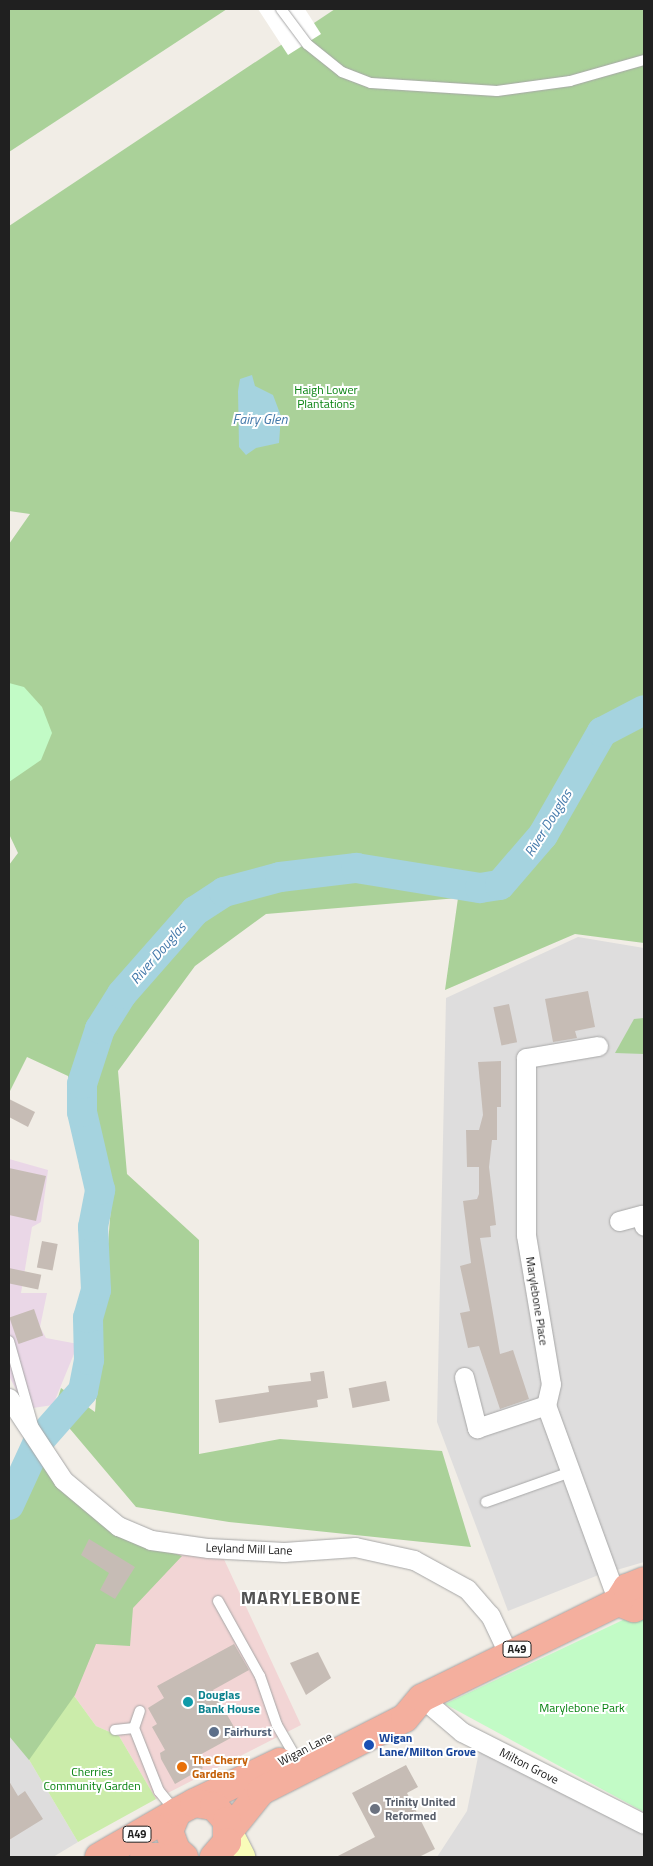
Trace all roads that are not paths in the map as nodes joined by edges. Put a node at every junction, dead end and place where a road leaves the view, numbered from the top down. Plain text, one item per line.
1 (280, 9) edge
2 (644, 60) edge
3 (598, 1046) dead end
4 (618, 1221) dead end
5 (644, 1226) edge
6 (9, 1341) edge
7 (464, 1378) dead end
8 (9, 1398) edge
9 (546, 1405) junction
10 (39, 1444) junction
11 (568, 1473) junction
12 (486, 1502) dead end
13 (644, 1581) edge
14 (218, 1601) dead end
15 (631, 1603) edge
16 (508, 1653) junction
17 (420, 1699) junction
18 (140, 1711) dead end
19 (134, 1728) junction
20 (115, 1730) dead end
21 (294, 1755) junction
22 (186, 1808) junction
23 (644, 1824) edge
24 (229, 1832) junction
25 (99, 1857) edge
26 (144, 1857) edge
27 (163, 1857) edge
28 (184, 1857) edge
29 (214, 1857) edge
30 (241, 1857) edge

1 - 2 lane
3 - 9 street, Marylebone Place
4 - 5 street
6 - 10 lane
7 - 9 street
8 - 10 street, Leyland Mill Lane
9 - 11 street, Marylebone Place
10 - 16 street, Leyland Mill Lane
11 - 12 lane
11 - 15 street, Marylebone Place
13 - 15 highway, Wigan Lane / A49
14 - 21 lane
15 - 16 highway, Wigan Lane / A49
16 - 17 highway, Wigan Lane / A49
17 - 21 highway, Wigan Lane / A49
17 - 23 street, Milton Grove
17 - 24 highway, Wigan Lane / A49
18 - 19 lane
19 - 20 lane
19 - 22 lane
21 - 22 highway, Wigan Lane / A49
22 - 24 highway
22 - 25 highway, Wigan Lane / A49
22 - 28 highway, A49
24 - 29 highway, A49
24 - 30 main road
26 - 27 highway, A49

